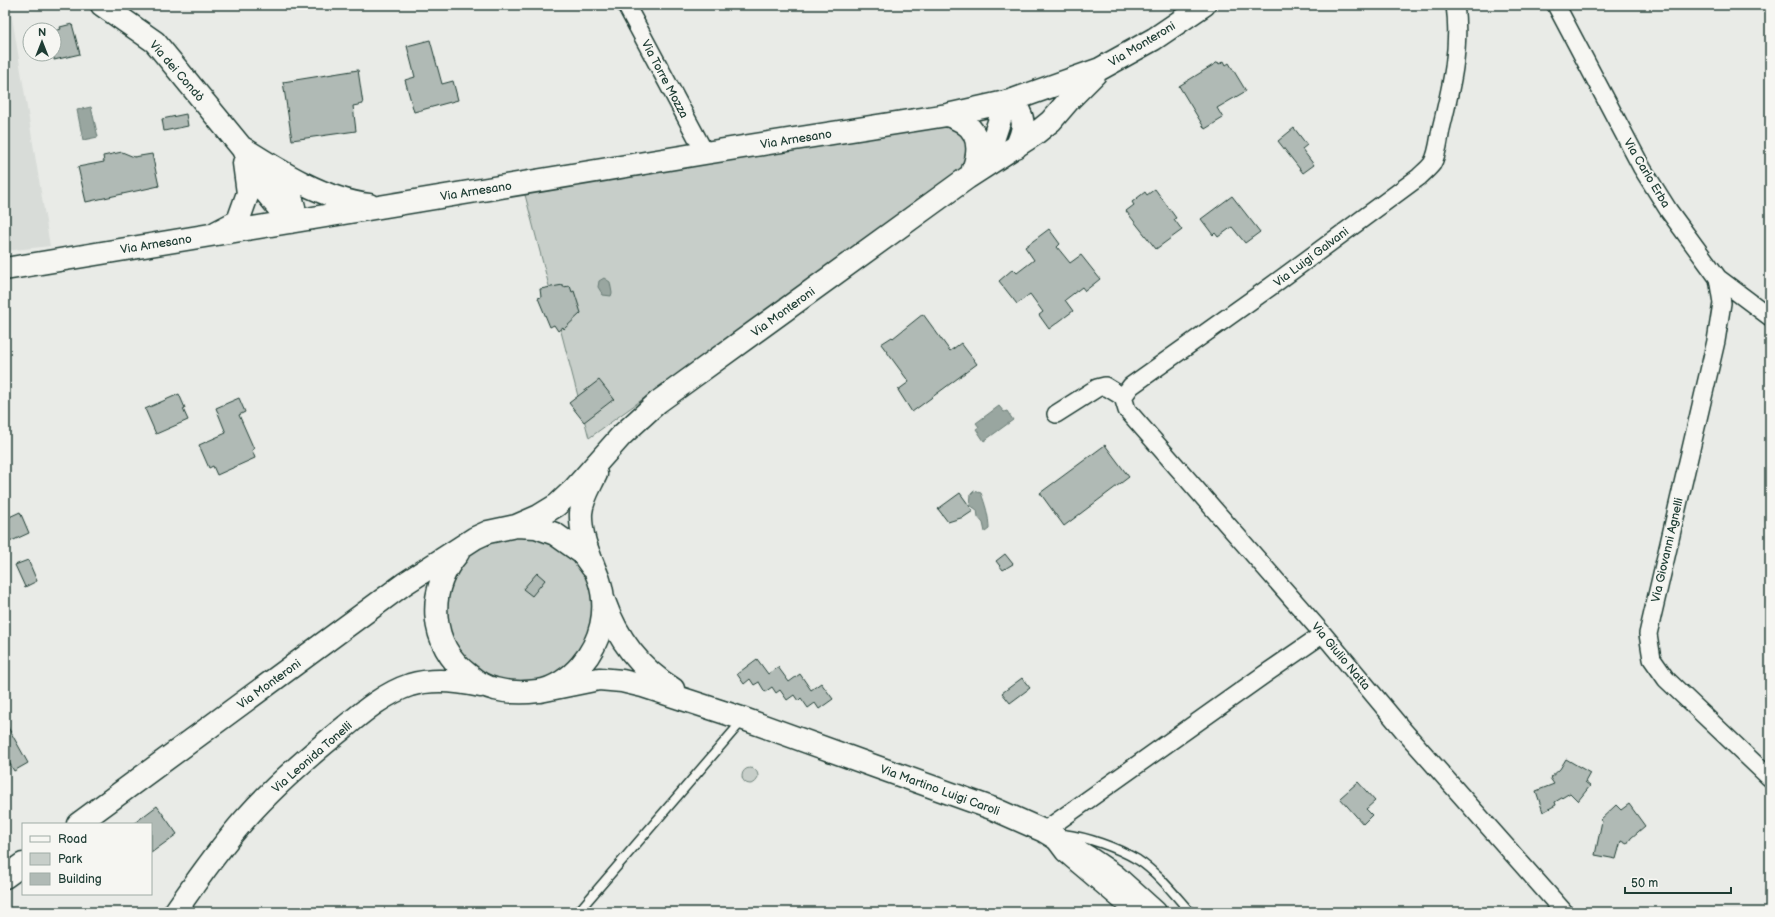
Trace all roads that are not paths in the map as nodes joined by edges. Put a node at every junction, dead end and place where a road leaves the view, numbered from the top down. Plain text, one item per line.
1 (102, 5) edge
2 (626, 5) edge
3 (1204, 5) edge
4 (1455, 5) edge
5 (1556, 5) edge
6 (1100, 69) junction
7 (1010, 101) junction
8 (947, 115) junction
9 (1016, 147) junction
10 (242, 148) junction
11 (705, 153) junction
12 (970, 173) junction
13 (384, 207) junction
14 (290, 222) junction
15 (214, 234) junction
16 (5, 268) edge
17 (1718, 278) junction
18 (1770, 317) edge
19 (1123, 397) junction
20 (1056, 414) dead end
21 (606, 453) junction
22 (516, 526) junction
23 (463, 547) junction
24 (592, 567) junction
25 (603, 597) junction
26 (1323, 634) junction
27 (494, 689) junction
28 (540, 691) junction
29 (704, 706) junction
30 (744, 719) junction
31 (1770, 778) edge
32 (79, 823) edge
33 (1050, 835) junction
34 (22, 865) edge
35 (5, 877) edge
36 (175, 912) edge
37 (578, 912) edge
38 (1138, 912) edge
39 (1155, 912) edge
40 (1190, 912) edge
41 (1564, 912) edge

1 - 10 main road, Via dei Condò
2 - 11 street, Via Torre Mozza
3 - 6 main road, Via Monteroni
4 - 19 street, Via Luigi Galvani
5 - 17 street, Via Carlo Erba
6 - 7 main road, Via Monteroni
6 - 9 main road, Via Monteroni
7 - 8 main road, Via Monteroni
7 - 9 main road
7 - 12 main road, Via Monteroni
8 - 11 main road, Via Arnesano
8 - 12 main road
9 - 12 main road, Via Monteroni
10 - 13 main road, Via dei Condò
10 - 14 main road, Via dei Condò
10 - 15 main road
11 - 13 main road, Via Arnesano
12 - 21 main road, Via Monteroni
13 - 14 main road, Via Arnesano
14 - 15 main road, Via Arnesano
15 - 16 main road, Via Arnesano
17 - 18 street, Via Carlo Erba
17 - 31 street, Via Giovanni Agnelli
19 - 20 street
19 - 26 street, Via Giulio Natta
21 - 22 main road, Via Monteroni
21 - 24 main road, Via Monteroni
22 - 23 main road, Via Monteroni
22 - 24 main road, Via Monteroni
23 - 27 main road, Via Monteroni
23 - 32 main road, Via Monteroni
24 - 25 main road, Via Monteroni
25 - 28 main road, Via Monteroni
25 - 29 main road, Via Martino Luigi Caroli
26 - 33 street
26 - 41 street, Via Giulio Natta
27 - 28 main road, Via Monteroni
27 - 36 main road, Via Leonida Tonelli
28 - 29 main road, Via Martino Luigi Caroli
29 - 30 main road, Via Martino Luigi Caroli
30 - 33 main road, Via Martino Luigi Caroli
30 - 37 lane
33 - 38 main road
33 - 39 main road, Via Martino Luigi Caroli
33 - 40 lane
34 - 35 main road

